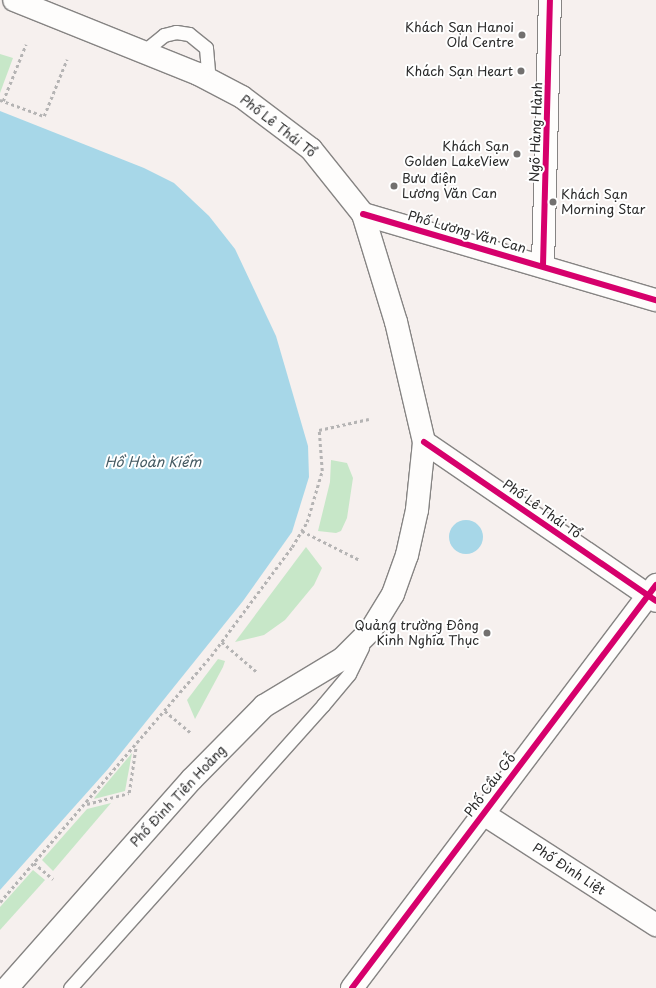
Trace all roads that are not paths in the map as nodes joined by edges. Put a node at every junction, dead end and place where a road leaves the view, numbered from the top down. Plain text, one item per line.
1 (14, 0) edge
2 (550, 0) edge
3 (143, 52) junction
4 (209, 80) junction
5 (363, 214) junction
6 (543, 265) junction
7 (656, 300) edge
8 (424, 442) junction
9 (653, 594) edge
10 (371, 630) junction
11 (482, 813) junction
12 (656, 925) edge
13 (7, 988) edge
14 (70, 988) edge
15 (352, 988) edge

1 - 3 street, Phố Lê Thái Tổ
2 - 6 street, Ngõ Hàng Hành
3 - 4 street, Phố Lê Thái Tổ
3 - 4 lane
4 - 5 street, Phố Lê Thái Tổ
5 - 6 street, Phố Lương Văn Can
5 - 8 street, Phố Lê Thái Tổ
6 - 7 street, Phố Lương Văn Can
8 - 9 street, Phố Lê Thái Tổ
8 - 10 street, Phố Đinh Tiên Hoàng
9 - 11 street, Phố Cầu Gỗ
10 - 13 street, Phố Đinh Tiên Hoàng
10 - 14 lane, Phố Đinh Tiên Hoàng
11 - 12 street, Phố Đinh Liệt
11 - 15 street, Phố Cầu Gỗ

